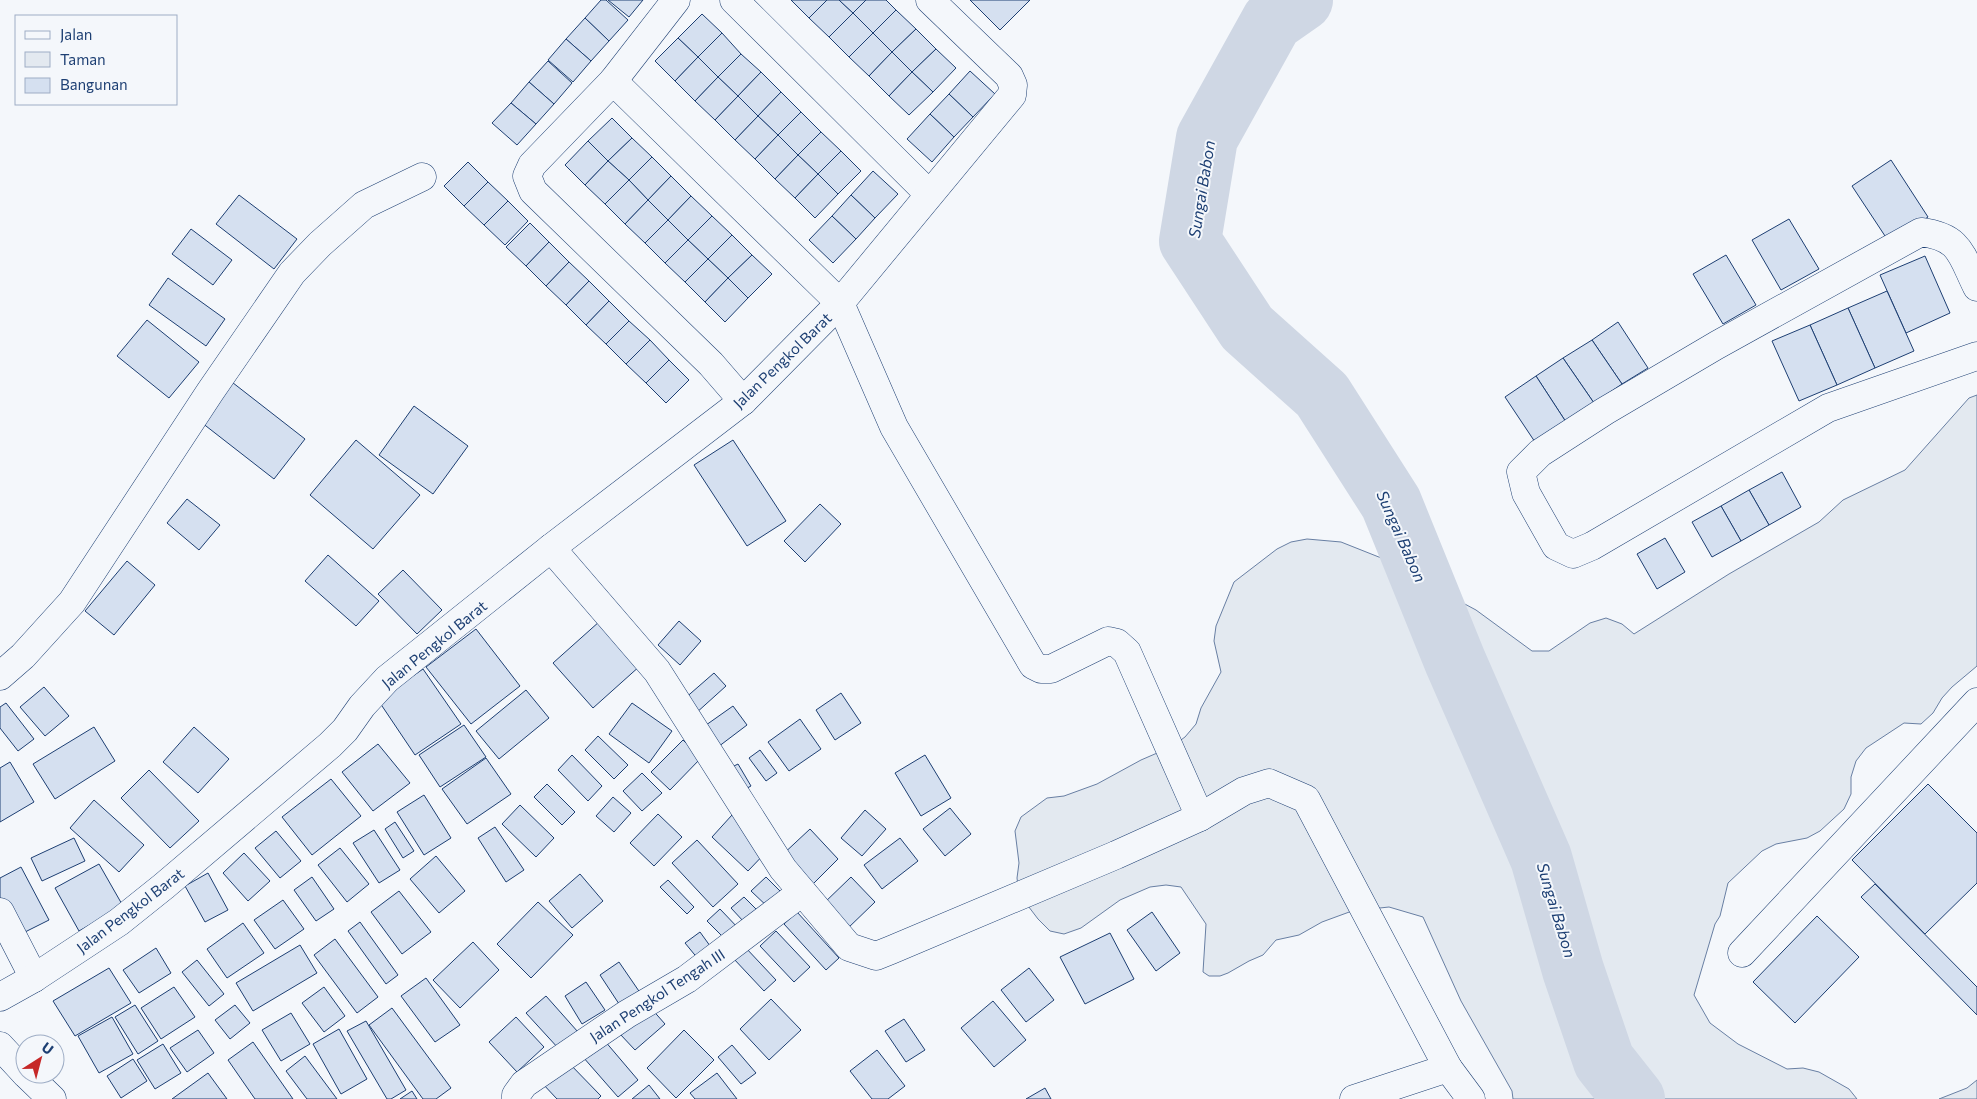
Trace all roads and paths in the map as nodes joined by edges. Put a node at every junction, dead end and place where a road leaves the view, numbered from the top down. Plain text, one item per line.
1 (676, 0) edge
2 (734, 0) edge
3 (930, 0) edge
4 (613, 80) junction
5 (422, 177) dead end
6 (929, 194) junction
7 (1977, 287) edge
8 (840, 303) junction
9 (1977, 356) edge
10 (743, 401) junction
11 (551, 548) junction
12 (0, 676) edge
13 (1977, 702) edge
14 (1200, 817) junction
15 (802, 892) junction
16 (0, 912) edge
17 (1742, 953) dead end
18 (34, 978) junction
19 (0, 997) edge
20 (0, 1046) edge
21 (15, 1062) edge
22 (1448, 1068) junction
23 (37, 1084) edge
24 (52, 1099) edge
25 (516, 1099) edge
26 (1354, 1099) edge
27 (1471, 1099) edge

1 - 4 street
2 - 6 street
3 - 6 street, Jalan Pengkol Barat
4 - 8 street
4 - 10 street
5 - 12 street
6 - 8 street, Jalan Pengkol Barat
7 - 9 street
8 - 10 street, Jalan Pengkol Barat
8 - 14 street
10 - 11 street, Jalan Pengkol Barat
11 - 15 street
11 - 18 street, Jalan Pengkol Barat
13 - 17 street
14 - 15 street
14 - 22 street
15 - 25 street, Jalan Pengkol Tengah III
16 - 18 street
18 - 19 street, Jalan Pengkol Barat
20 - 21 street
22 - 26 street
22 - 27 street
23 - 24 street

